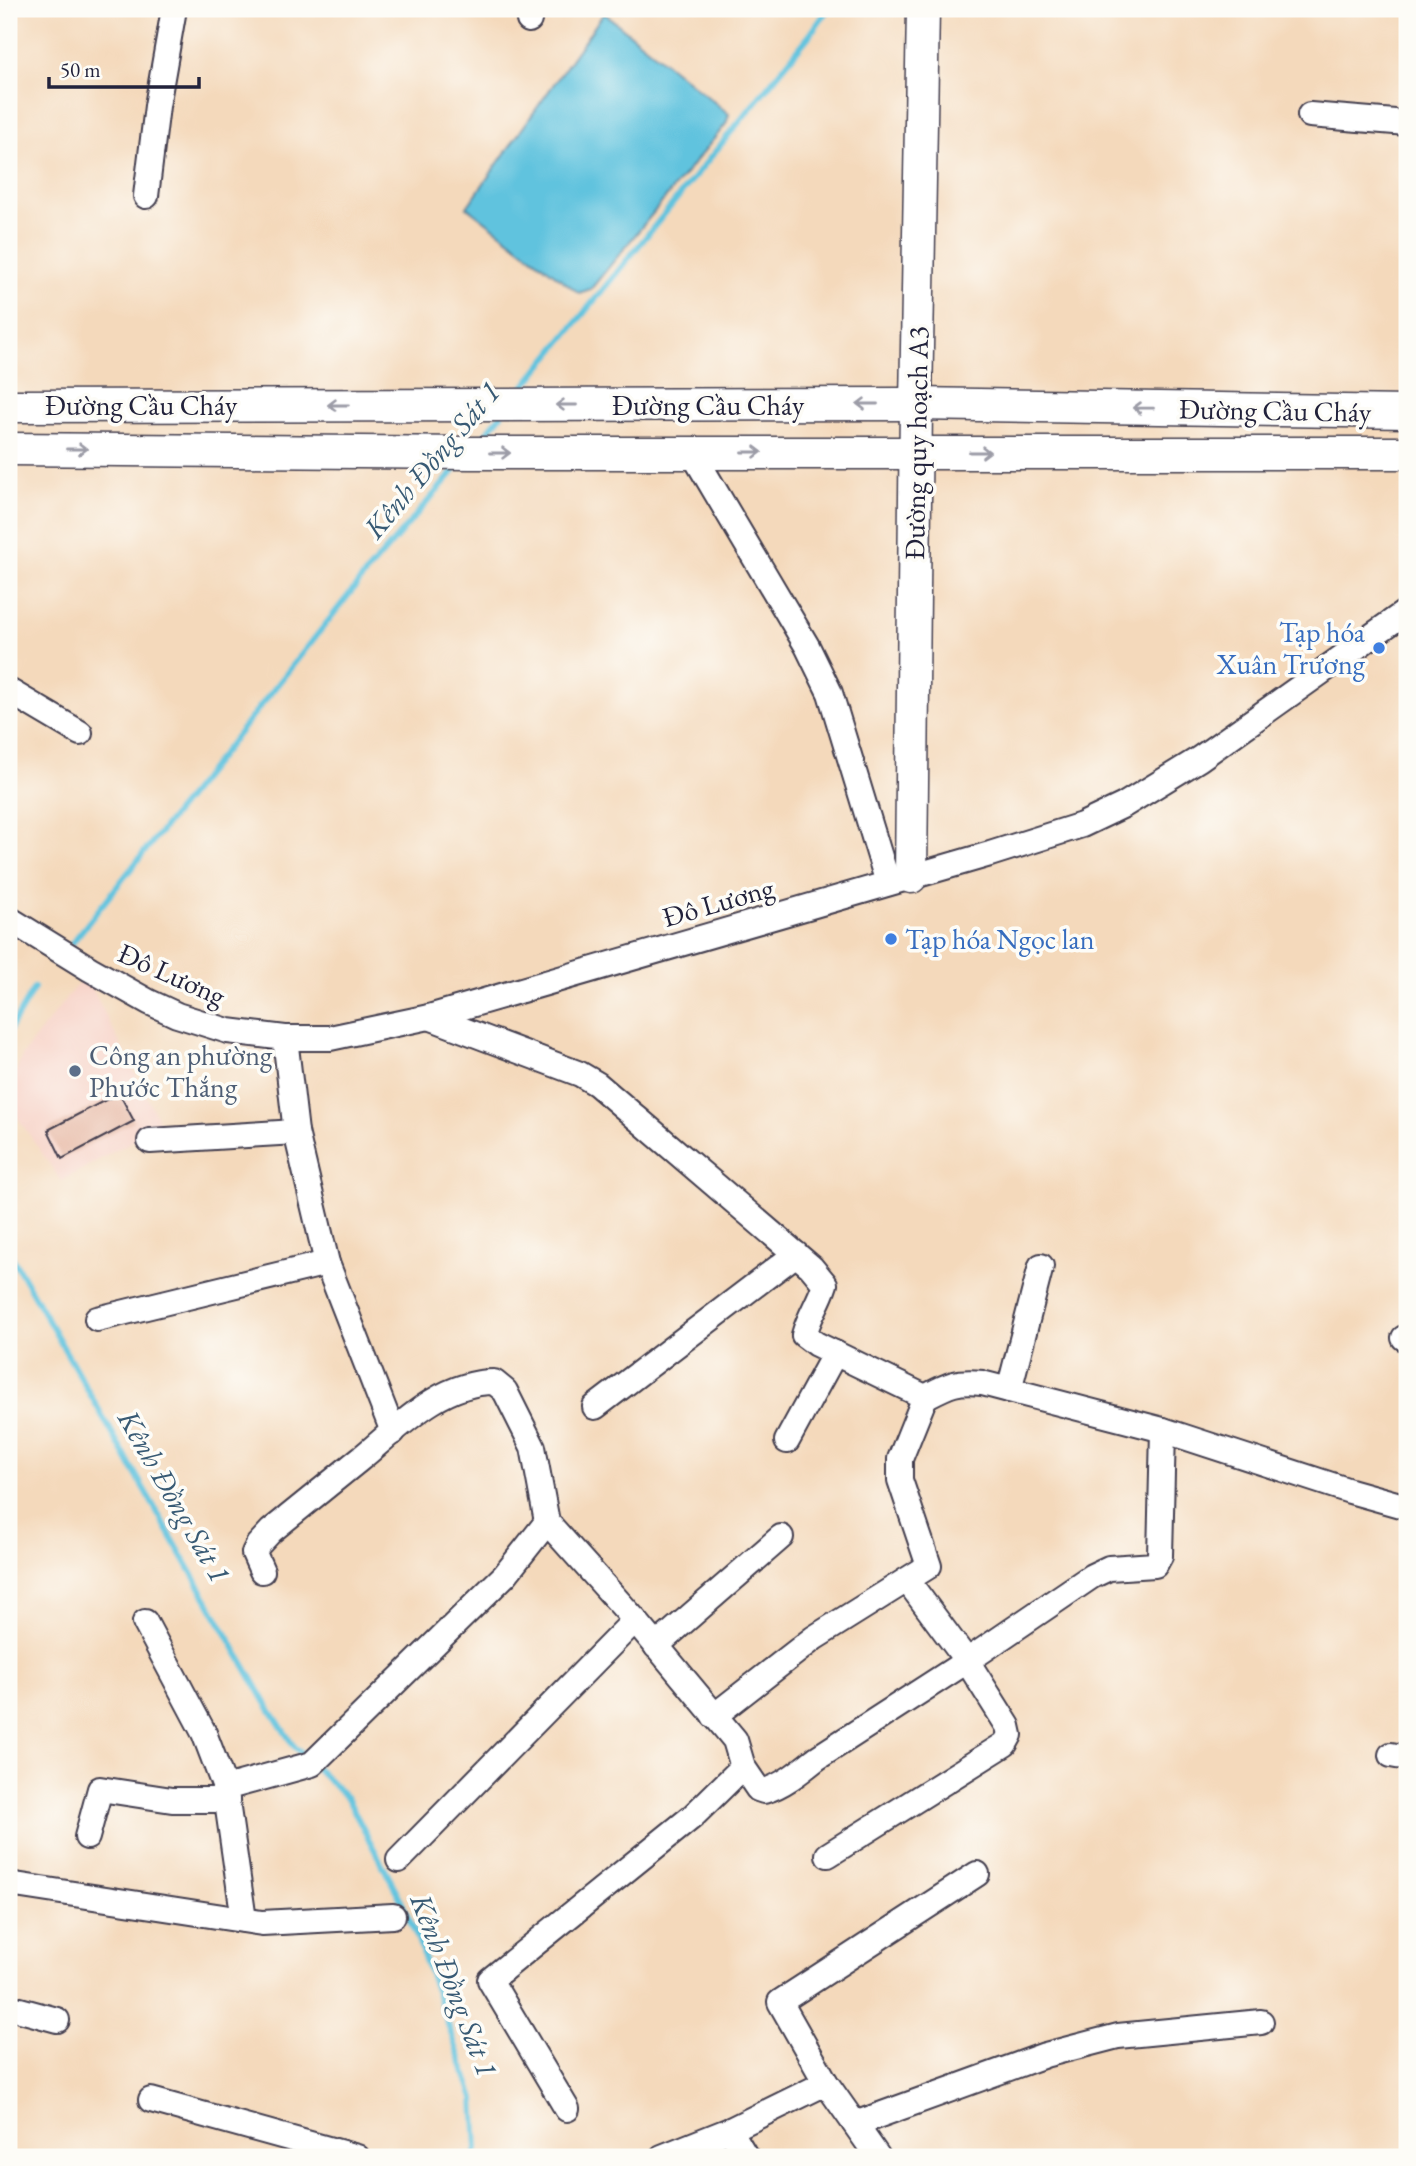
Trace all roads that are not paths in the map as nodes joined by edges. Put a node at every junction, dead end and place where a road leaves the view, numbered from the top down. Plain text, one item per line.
1 (174, 9) edge
2 (923, 9) edge
3 (1311, 115) dead end
4 (1407, 123) edge
5 (146, 196) dead end
6 (916, 404) junction
7 (9, 405) edge
8 (1407, 412) edge
9 (9, 449) edge
10 (692, 452) junction
11 (916, 452) junction
12 (1407, 453) edge
13 (1407, 611) edge
14 (9, 691) edge
15 (80, 733) dead end
16 (899, 880) junction
17 (9, 919) edge
18 (429, 1017) junction
19 (285, 1038) junction
20 (296, 1132) junction
21 (150, 1141) dead end
22 (796, 1254) junction
23 (327, 1263) junction
24 (1041, 1266) dead end
25 (97, 1319) dead end
26 (835, 1353) junction
27 (1009, 1390) junction
28 (925, 1397) junction
29 (595, 1407) dead end
30 (1163, 1430) junction
31 (393, 1432) junction
32 (787, 1441) dead end
33 (1407, 1507) edge
34 (547, 1522) junction
35 (781, 1537) dead end
36 (262, 1571) dead end
37 (907, 1580) junction
38 (635, 1620) junction
39 (145, 1622) dead end
40 (656, 1646) junction
41 (967, 1661) junction
42 (714, 1716) junction
43 (743, 1767) junction
44 (226, 1794) junction
45 (87, 1837) dead end
46 (828, 1855) dead end
47 (399, 1860) dead end
48 (977, 1874) dead end
49 (9, 1884) edge
50 (393, 1916) dead end
51 (244, 1920) junction
52 (9, 2007) edge
53 (57, 2020) dead end
54 (1261, 2022) dead end
55 (825, 2083) junction
56 (151, 2100) dead end
57 (567, 2109) dead end
58 (855, 2124) junction
59 (730, 2130) junction
60 (357, 2157) edge
61 (662, 2157) edge
62 (746, 2157) edge
63 (877, 2157) edge

1 - 5 street
2 - 6 main road, Đường quy hoạch A3
3 - 4 street
6 -> 7 main road, Đường Cầu Cháy
8 -> 6 main road, Đường Cầu Cháy
6 - 11 main road, Đường quy hoạch A3
9 -> 10 main road, Đường Cầu Cháy
10 -> 11 main road, Đường Cầu Cháy
10 - 16 street
11 -> 12 main road, Đường Cầu Cháy
11 - 16 main road, Đường quy hoạch A3
13 - 16 street, Đô Lương
14 - 15 street
16 - 18 street, Đô Lương
17 - 19 street, Đô Lương
18 - 19 street, Đô Lương
18 - 22 street
19 - 20 street
20 - 21 street
20 - 23 street
22 - 26 street
22 - 29 street
23 - 25 street
23 - 31 street
24 - 27 street
26 - 28 street
26 - 32 street
27 - 28 street
27 - 30 street
28 - 37 street
30 - 33 street
30 - 41 street
31 - 34 street
31 - 36 street
34 - 38 street
34 - 44 street
35 - 40 street
37 - 41 street
37 - 42 street
38 - 40 street
38 - 47 street
39 - 44 street
40 - 42 street
41 - 43 street
41 - 46 street
42 - 43 street
43 - 57 street
44 - 45 street
44 - 51 street
48 - 55 street
49 - 51 street
50 - 51 street
52 - 53 street
54 - 58 street
55 - 58 street
55 - 59 street
56 - 60 street
58 - 63 street
59 - 61 street
59 - 62 street

